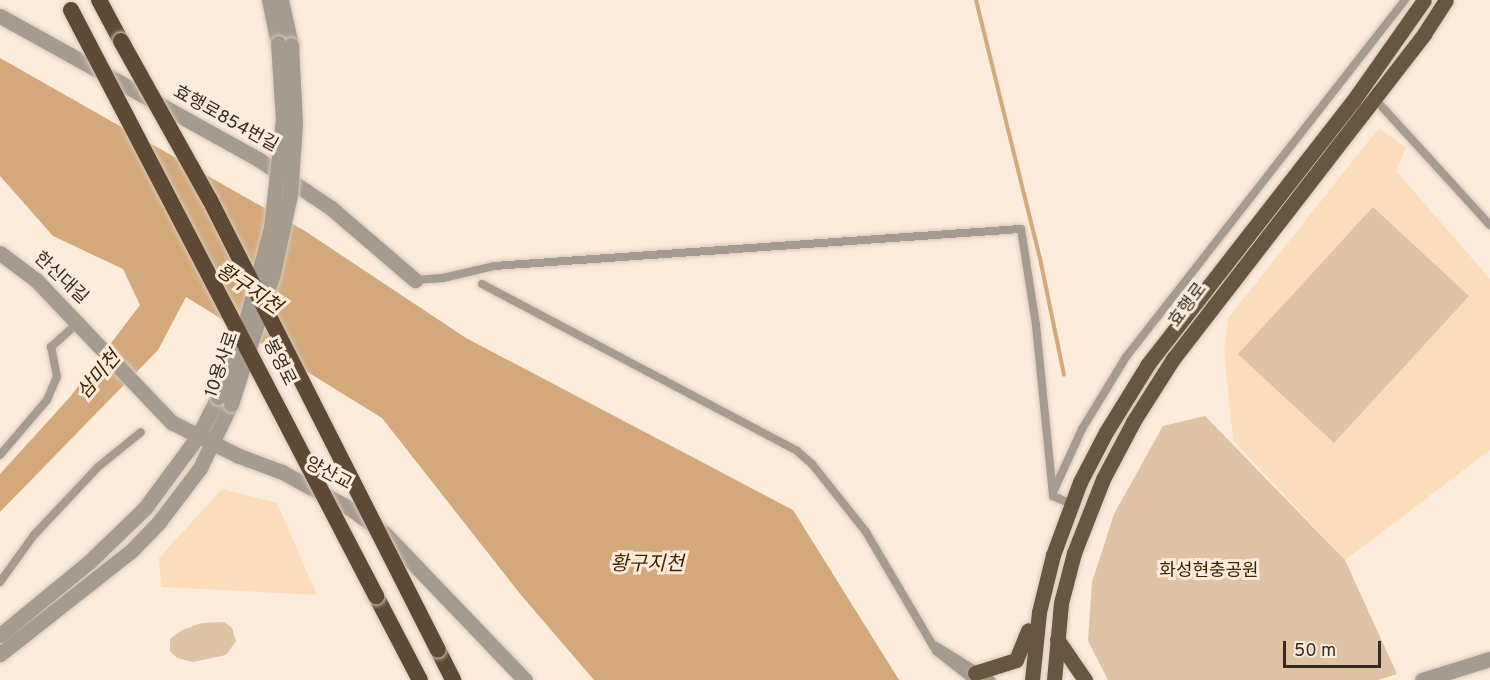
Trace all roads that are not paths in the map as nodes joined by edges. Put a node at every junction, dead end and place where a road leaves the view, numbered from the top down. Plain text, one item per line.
1 (99, 0) edge
2 (269, 0) edge
3 (281, 0) edge
4 (1405, 0) edge
5 (1424, 0) edge
6 (1446, 0) edge
7 (68, 5) edge
8 (0, 16) edge
9 (1409, 24) junction
10 (1424, 34) junction
11 (285, 44) junction
12 (1374, 98) junction
13 (1278, 211) junction
14 (1490, 225) edge
15 (0, 253) edge
16 (415, 280) joint
17 (482, 284) dead end
18 (1182, 321) junction
19 (78, 323) junction
20 (1196, 330) junction
21 (90, 336) joint
22 (225, 401) junction
23 (141, 432) dead end
24 (198, 436) junction
25 (214, 444) junction
26 (0, 455) edge
27 (159, 489) junction
28 (1053, 496) junction
29 (176, 502) junction
30 (1072, 504) junction
31 (1048, 575) junction
32 (0, 582) edge
33 (1039, 612) junction
34 (1058, 633) junction
35 (0, 635) edge
36 (0, 654) edge
37 (1490, 659) edge
38 (974, 676) edge
39 (420, 680) edge
40 (453, 680) edge
41 (525, 680) edge
42 (991, 680) edge
43 (1032, 680) edge
44 (1054, 680) edge
45 (1085, 680) edge
46 (1422, 680) edge

1 - 40 highway, 봉영로, bridge
2 - 11 street, 10용사로
3 - 11 street, 10용사로
4 - 28 lane
5 - 9 main road, 효행로
6 - 10 main road, 효행로
7 - 39 highway, 봉영로, bridge
8 - 16 street, 효행로854번길
9 - 10 main road
9 - 13 main road, 효행로
10 - 12 main road, 효행로
11 - 22 street, 10용사로, bridge
12 - 13 main road, 효행로
12 - 14 lane
13 - 18 main road, 효행로
13 - 20 main road, 효행로
15 - 19 street, 한신대길
16 - 28 lane
17 - 38 lane
18 - 20 main road
18 - 30 main road, 효행로
19 - 21 street, 한신대길
19 - 26 lane
20 - 34 main road, 효행로
21 - 24 street, 양산교
22 - 24 street, 10용사로
22 - 25 street, 10용사로
23 - 32 lane
24 - 25 street, 양산교
24 - 27 street, 10용사로
25 - 29 street, 10용사로
25 - 41 street, 양산교
27 - 29 street
27 - 35 street, 10용사로
28 - 30 lane
29 - 36 street, 10용사로
30 - 31 main road, 효행로
31 - 33 main road, 효행로
31 - 34 main road
33 - 38 main road
33 - 43 main road, 효행로
34 - 44 main road, 효행로
34 - 45 main road
37 - 46 street
38 - 42 lane

